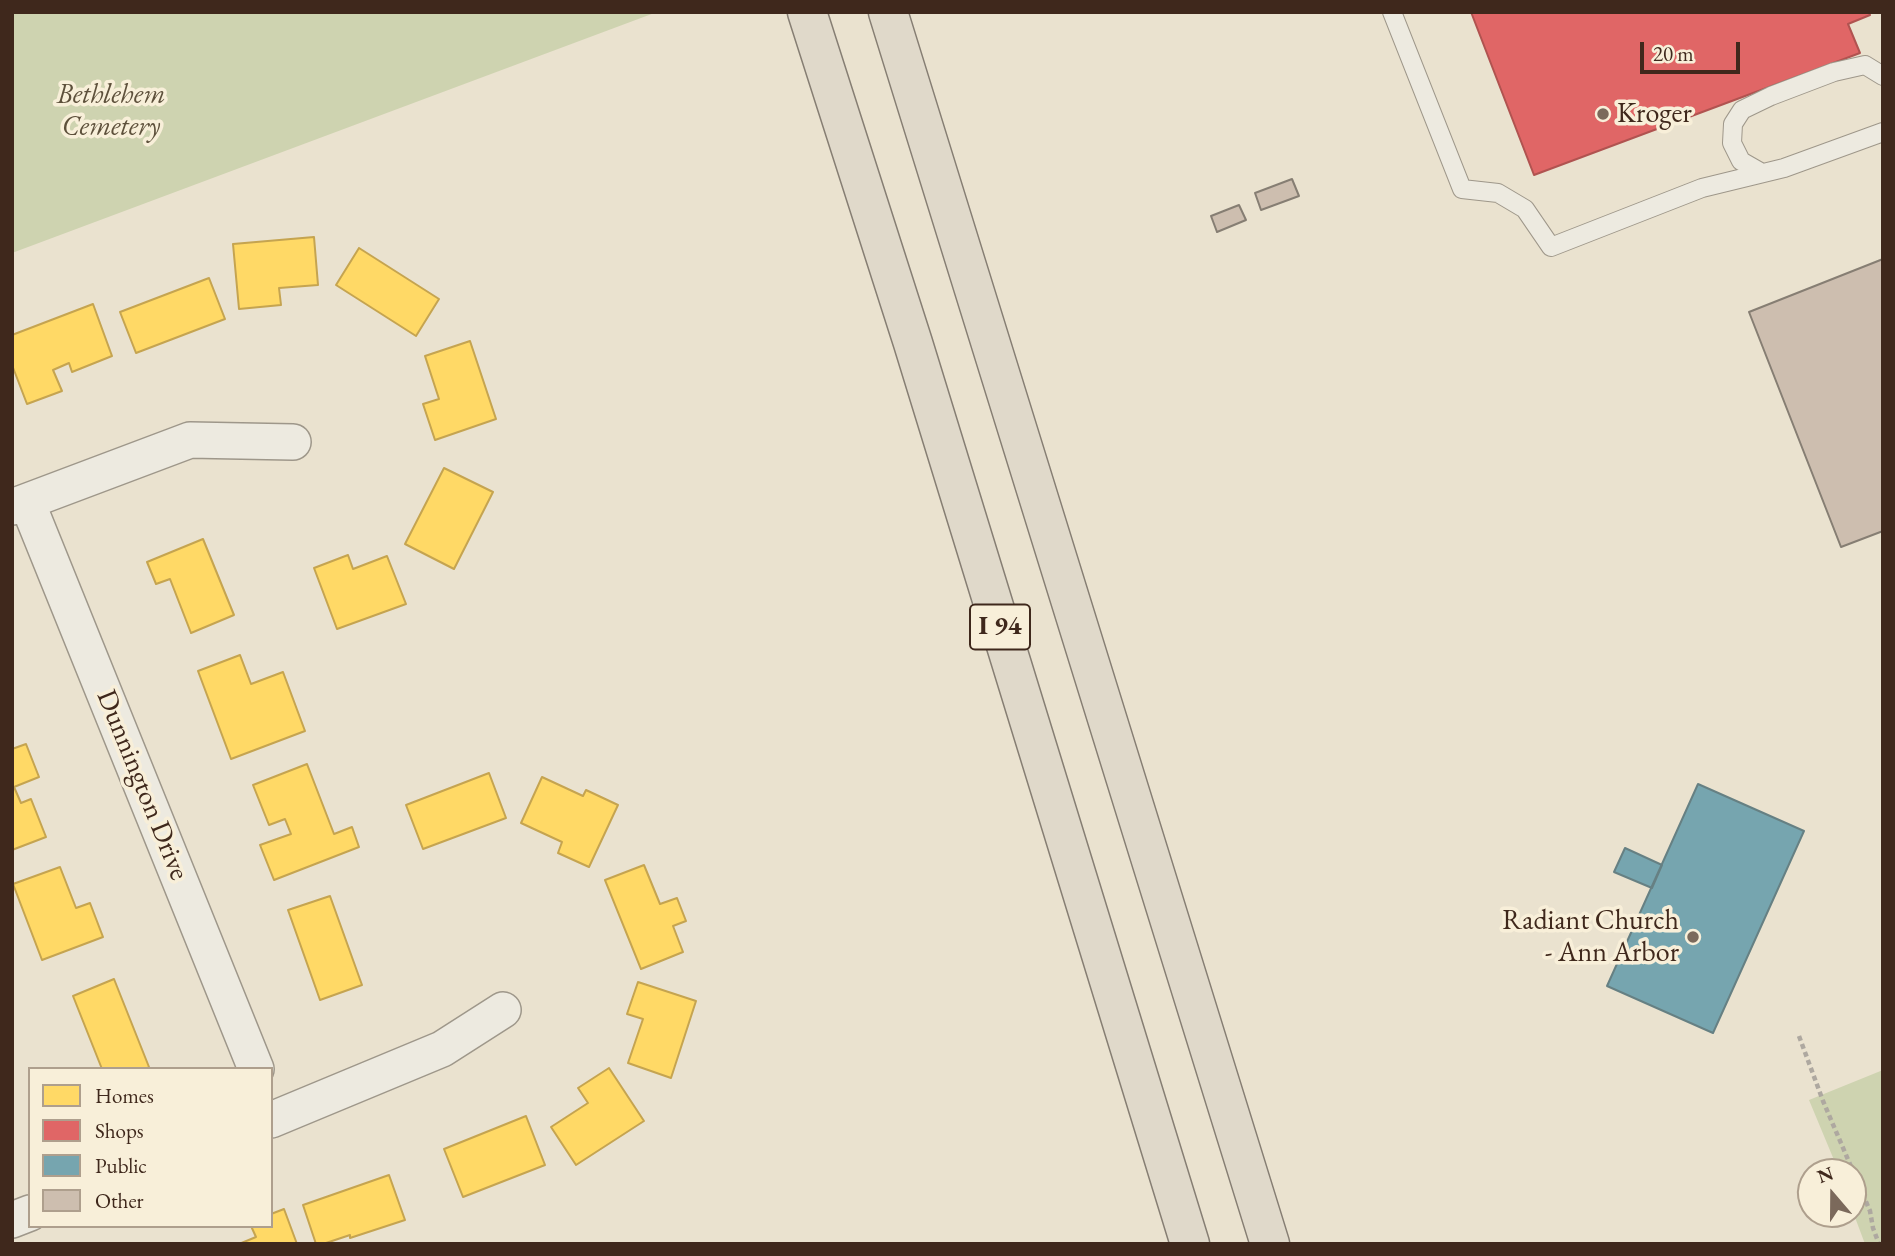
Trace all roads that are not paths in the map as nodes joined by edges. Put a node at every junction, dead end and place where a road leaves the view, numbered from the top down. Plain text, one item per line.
1 (807, 12) edge
2 (888, 12) edge
3 (1392, 12) edge
4 (1883, 76) edge
5 (1883, 132) edge
6 (1762, 173) junction
7 (293, 442) dead end
8 (20, 504) edge
9 (503, 1010) dead end
10 (255, 1067) edge
11 (273, 1115) edge
12 (1190, 1244) edge
13 (1270, 1244) edge

1 - 12 highway, I 94
2 - 13 highway, I 94
3 - 6 lane
4 - 6 lane
5 - 6 lane
7 - 8 street
8 - 10 street, Dunnington Drive
9 - 11 street

